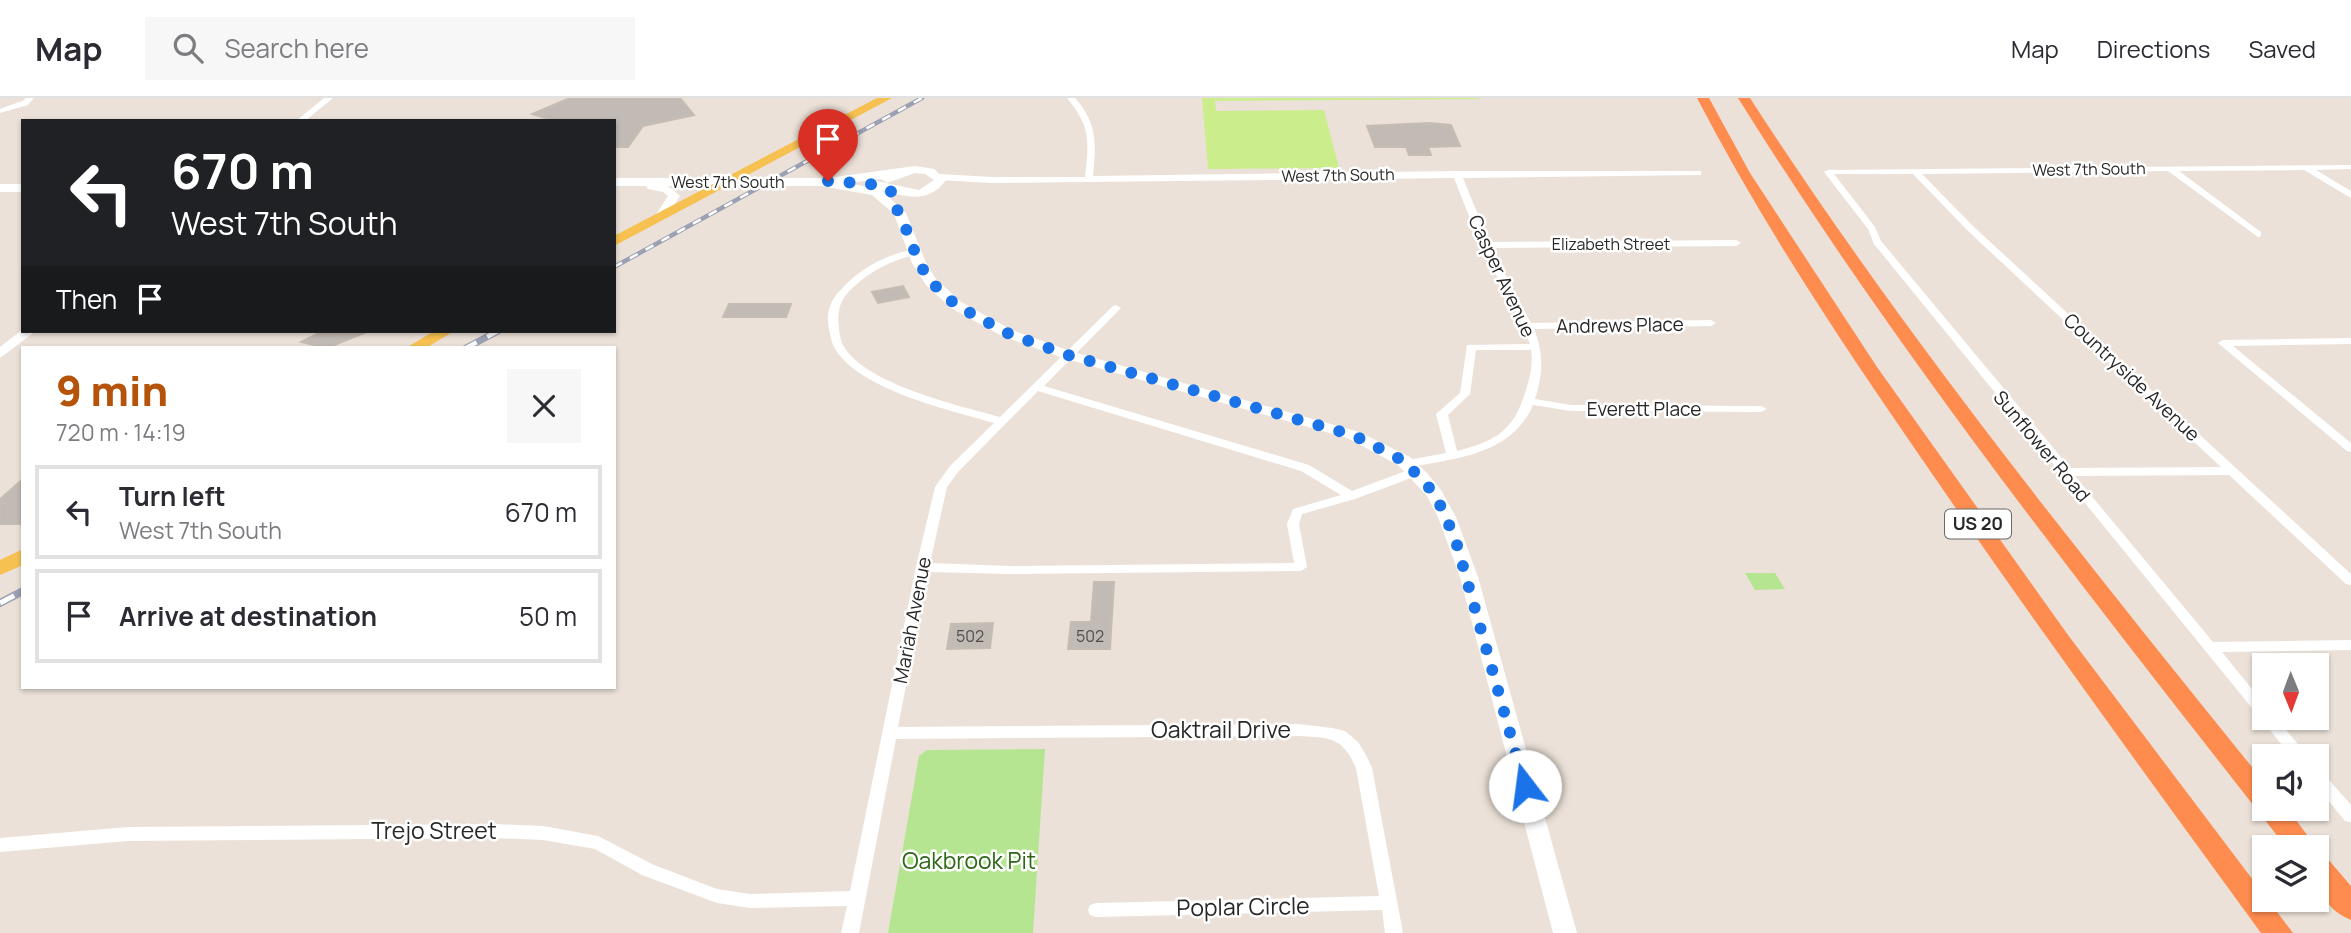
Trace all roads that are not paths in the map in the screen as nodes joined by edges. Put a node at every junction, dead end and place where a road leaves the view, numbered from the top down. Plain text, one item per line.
1 (30, 98) edge
2 (329, 98) edge
3 (886, 98) edge
4 (1070, 98) edge
5 (1703, 98) edge
6 (1744, 98) edge
7 (0, 111) edge
8 (303, 119) edge
9 (2306, 167) junction
10 (2351, 167) edge
11 (2169, 168) junction
12 (1915, 171) junction
13 (1828, 172) joint
14 (1698, 173) dead end
15 (896, 174) junction
16 (1457, 174) junction
17 (1089, 179) junction
18 (727, 181) junction
19 (842, 181) junction
20 (616, 182) edge
21 (635, 182) junction
22 (821, 182) junction
23 (937, 182) junction
24 (0, 188) edge
25 (21, 188) edge
26 (918, 193) junction
27 (2351, 195) edge
28 (892, 198) junction
29 (662, 216) junction
30 (2259, 234) dead end
31 (616, 241) edge
32 (1736, 243) dead end
33 (1486, 245) junction
34 (915, 252) junction
35 (1116, 308) dead end
36 (1711, 323) dead end
37 (1528, 327) junction
38 (27, 333) edge
39 (442, 333) edge
40 (2351, 341) edge
41 (418, 346) edge
42 (1535, 347) junction
43 (2, 350) edge
44 (1068, 355) junction
45 (1035, 387) junction
46 (1527, 401) junction
47 (1761, 409) dead end
48 (1000, 421) junction
49 (2351, 449) edge
50 (1452, 454) junction
51 (1411, 468) junction
52 (2233, 471) junction
53 (2064, 472) junction
54 (1351, 496) junction
55 (21, 556) edge
56 (922, 567) junction
57 (0, 568) edge
58 (2351, 581) edge
59 (2351, 645) edge
60 (2209, 647) junction
61 (2252, 699) edge
62 (2278, 730) edge
63 (890, 733) junction
64 (2291, 744) edge
65 (2252, 785) edge
66 (2329, 790) edge
67 (2351, 816) edge
68 (2281, 821) edge
69 (2292, 835) edge
70 (0, 845) edge
71 (2329, 880) edge
72 (857, 898) junction
73 (1389, 903) junction
74 (2351, 907) edge
75 (1096, 910) dead end
76 (850, 933) edge
77 (1395, 933) edge
78 (1566, 933) edge
79 (2278, 933) edge

1 - 7 street
2 - 8 street
3 - 18 main road
4 - 17 street
5 - 79 highway, US 20
6 - 65 highway, US 20
9 - 10 street, West 7th South
9 - 11 street, West 7th South
9 - 27 street
11 - 12 street, West 7th South
11 - 30 street
12 - 13 street, West 7th South
12 - 52 street, Countryside Avenue
13 - 53 street, Sunflower Road
14 - 16 street, West 7th South
15 - 19 street, West 7th South
15 - 23 street, West 7th South
15 - 28 street
16 - 17 street, West 7th South
16 - 33 street, Casper Avenue
17 - 23 street, West 7th South
18 - 21 street, West 7th South
18 - 22 street, West 7th South
18 - 29 main road
19 - 22 street, West 7th South
19 - 28 street, West 7th South
20 - 21 street, West 7th South
21 - 29 street
22 - 28 street
23 - 26 street
24 - 25 street
26 - 28 street
26 - 28 street
28 - 34 street
29 - 31 main road
32 - 33 street, Elizabeth Street
33 - 37 street, Casper Avenue
34 - 44 street
34 - 48 street
35 - 44 street, Mariah Avenue
36 - 37 street, Andrews Place
37 - 42 street, Casper Avenue
38 - 43 street
39 - 41 main road
40 - 49 street
42 - 46 street, Casper Avenue
42 - 50 street
44 - 45 street, Mariah Avenue
44 - 51 street
45 - 48 street, Mariah Avenue
45 - 54 street
46 - 47 street, Everett Place
46 - 50 street, Casper Avenue
48 - 56 street, Mariah Avenue
50 - 51 street, Casper Avenue
51 - 54 street, Casper Avenue
51 - 78 street
52 - 53 street
52 - 58 street, Countryside Avenue
53 - 60 street, Sunflower Road
54 - 56 street, Casper Avenue
55 - 57 main road
56 - 63 street, Mariah Avenue
59 - 60 street
60 - 61 street, Sunflower Road
62 - 64 street
63 - 72 street, Mariah Avenue
63 - 73 street, Oaktrail Drive
66 - 67 street
68 - 69 highway
70 - 72 street, Trejo Street
71 - 74 highway
72 - 76 street, Mariah Avenue
73 - 75 street, Poplar Circle
73 - 77 street, Oaktrail Drive

